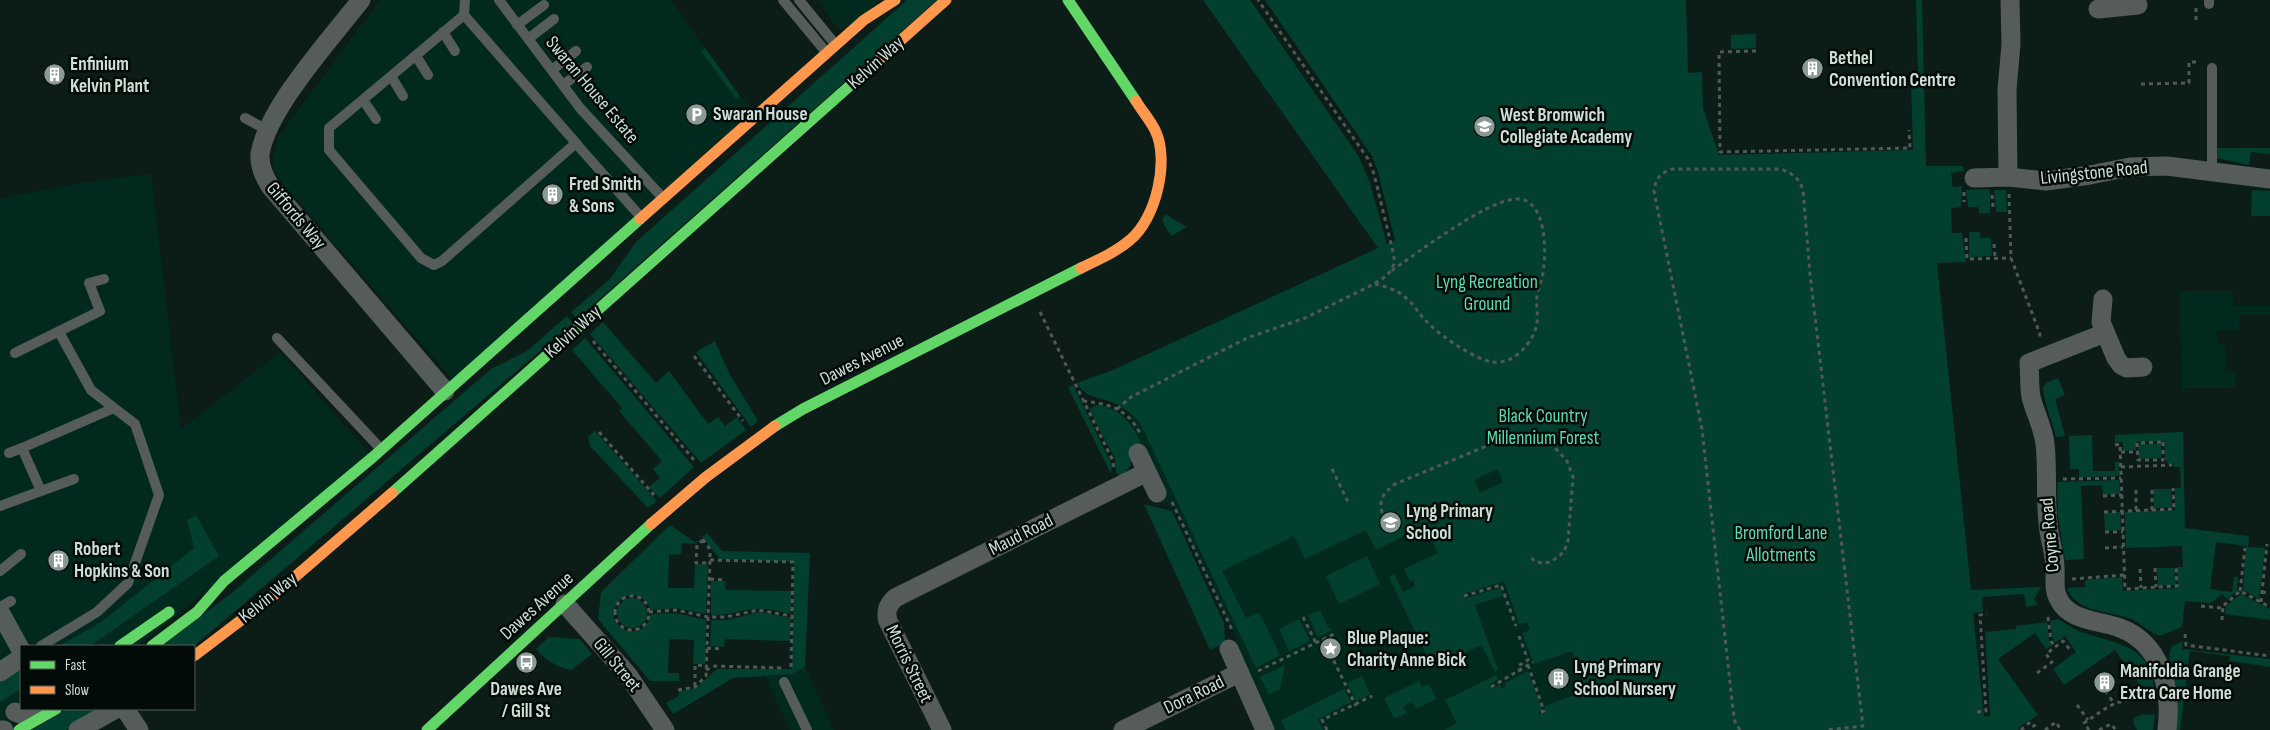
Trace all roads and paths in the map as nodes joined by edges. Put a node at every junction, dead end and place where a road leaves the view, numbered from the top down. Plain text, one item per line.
1 (362, 0) edge
2 (465, 0) edge
3 (499, 0) edge
4 (783, 0) edge
5 (799, 0) edge
6 (879, 0) edge
7 (895, 0) edge
8 (946, 0) edge
9 (1068, 0) edge
10 (1258, 0) edge
11 (2010, 0) edge
12 (2119, 4) edge
13 (544, 5) dead end
14 (2138, 6) dead end
15 (2098, 9) dead end
16 (464, 15) junction
17 (554, 19) dead end
18 (864, 20) junction
19 (517, 25) junction
20 (443, 32) junction
21 (528, 39) junction
22 (836, 45) junction
23 (456, 51) dead end
24 (576, 51) dead end
25 (1756, 51) dead end
26 (827, 53) junction
27 (416, 56) junction
28 (2197, 62) dead end
29 (588, 67) dead end
30 (2212, 68) dead end
31 (552, 70) junction
32 (578, 74) junction
33 (428, 75) dead end
34 (391, 76) junction
35 (2140, 84) dead end
36 (563, 85) junction
37 (589, 89) dead end
38 (404, 96) dead end
39 (363, 100) junction
40 (245, 118) dead end
41 (376, 119) dead end
42 (267, 130) junction
43 (1909, 130) dead end
44 (576, 143) junction
45 (2212, 171) junction
46 (1974, 178) dead end
47 (2270, 179) edge
48 (2008, 183) junction
49 (663, 198) junction
50 (641, 217) junction
51 (1966, 238) dead end
52 (1994, 244) dead end
53 (1995, 258) junction
54 (2011, 258) junction
55 (1390, 272) junction
56 (104, 279) dead end
57 (1375, 283) junction
58 (1031, 294) junction
59 (2104, 299) dead end
60 (59, 332) junction
61 (2105, 333) junction
62 (586, 334) dead end
63 (277, 338) dead end
64 (2039, 341) dead end
65 (15, 353) dead end
66 (694, 356) dead end
67 (2143, 367) dead end
68 (445, 391) junction
69 (1083, 401) junction
70 (114, 408) junction
71 (1117, 409) junction
72 (748, 428) dead end
73 (599, 432) dead end
74 (2115, 444) dead end
75 (1141, 446) joint
76 (22, 448) junction
77 (381, 449) junction
78 (2120, 452) junction
79 (2138, 452) junction
80 (9, 453) dead end
81 (2115, 460) dead end
82 (2120, 460) junction
83 (2138, 460) junction
84 (2163, 460) junction
85 (694, 461) dead end
86 (2121, 467) junction
87 (2138, 467) junction
88 (1332, 469) dead end
89 (1147, 472) junction
90 (1114, 476) dead end
91 (2121, 478) junction
92 (74, 479) dead end
93 (2055, 479) dead end
94 (2173, 488) dead end
95 (2136, 490) dead end
96 (2152, 490) dead end
97 (41, 491) junction
98 (1163, 494) joint
99 (2122, 495) junction
100 (2103, 496) dead end
101 (658, 499) dead end
102 (1348, 502) dead end
103 (0, 506) edge
104 (2136, 510) junction
105 (2152, 510) junction
106 (2122, 511) junction
107 (2104, 512) dead end
108 (1382, 513) dead end
109 (2104, 532) dead end
110 (2123, 532) junction
111 (700, 536) dead end
112 (703, 540) junction
113 (2267, 544) dead end
114 (2123, 547) junction
115 (2105, 548) dead end
116 (2245, 548) dead end
117 (21, 554) dead end
118 (1530, 555) dead end
119 (2268, 558) edge
120 (710, 562) junction
121 (2156, 568) dead end
122 (2176, 568) dead end
123 (2140, 569) dead end
124 (0, 572) edge
125 (2124, 575) junction
126 (2264, 575) junction
127 (2270, 576) edge
128 (710, 579) junction
129 (724, 580) dead end
130 (2064, 580) dead end
131 (224, 581) junction
132 (2156, 587) junction
133 (2141, 588) junction
134 (201, 590) dead end
135 (2240, 591) junction
136 (2262, 592) junction
137 (2270, 593) edge
138 (1464, 596) dead end
139 (895, 598) joint
140 (2261, 602) junction
141 (565, 604) junction
142 (2201, 606) dead end
143 (2223, 606) junction
144 (0, 607) edge
145 (5, 607) edge
146 (176, 607) dead end
147 (2270, 607) edge
148 (649, 612) junction
149 (1987, 614) dead end
150 (792, 616) junction
151 (708, 617) junction
152 (1303, 617) dead end
153 (2048, 617) dead end
154 (2222, 620) dead end
155 (1516, 626) dead end
156 (1334, 634) dead end
157 (2185, 634) dead end
158 (1519, 636) dead end
159 (1323, 639) junction
160 (1316, 643) junction
161 (43, 645) edge
162 (121, 645) edge
163 (153, 645) edge
164 (1233, 645) joint
165 (20, 647) edge
166 (2055, 647) junction
167 (707, 648) junction
168 (723, 649) dead end
169 (2071, 651) dead end
170 (195, 655) edge
171 (2270, 656) edge
172 (20, 659) edge
173 (1533, 662) dead end
174 (1528, 665) junction
175 (706, 668) junction
176 (0, 672) edge
177 (1520, 672) junction
178 (1246, 673) junction
179 (2036, 673) dead end
180 (784, 682) dead end
181 (1501, 682) junction
182 (695, 686) junction
183 (1491, 687) dead end
184 (1503, 687) dead end
185 (678, 690) dead end
186 (2105, 690) dead end
187 (1372, 696) dead end
188 (2154, 699) dead end
189 (2114, 703) junction
190 (1355, 705) junction
191 (2077, 705) dead end
192 (35, 710) edge
193 (51, 710) edge
194 (114, 710) edge
195 (126, 710) edge
196 (1976, 712) dead end
197 (1538, 713) dead end
198 (14, 718) edge
199 (2088, 720) junction
200 (2037, 724) dead end
201 (2067, 726) dead end
202 (78, 730) edge
203 (139, 730) edge
204 (426, 730) edge
205 (665, 730) edge
206 (807, 730) edge
207 (942, 730) edge
208 (1123, 730) edge
209 (1265, 730) edge
210 (1327, 730) edge
211 (1740, 730) edge
212 (1827, 730) edge
213 (2021, 730) edge
214 (2045, 730) edge
215 (2061, 730) edge
216 (2089, 730) edge
217 (2099, 730) edge
218 (2116, 730) edge
219 (2166, 730) edge

1 - 42 street, Giffords Way
2 - 16 lane
3 - 19 lane, Swaran House Estate
4 - 26 lane
5 - 22 lane
6 - 18 street, Kelvin Way
7 - 18 street, Kelvin Way
8 - 170 street, Kelvin Way
9 - 58 street, Dawes Avenue
10 - 55 path
11 - 48 street
12 - 14 street
12 - 15 street
13 - 19 lane
16 - 20 lane
16 - 44 lane
17 - 21 lane
18 - 22 street, Kelvin Way
19 - 21 lane, Swaran House Estate
20 - 23 lane
20 - 27 lane
21 - 31 lane, Swaran House Estate
22 - 26 street, Kelvin Way
24 - 31 lane
25 - 43 path
26 - 49 street, Kelvin Way
27 - 33 lane
27 - 34 lane
28 - 35 path
29 - 32 lane
30 - 45 lane
31 - 36 lane, Swaran House Estate
32 - 36 lane
32 - 37 lane
34 - 38 lane
34 - 39 lane
36 - 49 lane, Swaran House Estate
39 - 41 lane
39 - 44 lane
40 - 42 lane
42 - 68 street, Giffords Way
44 - 50 lane
45 - 47 street, Livingstone Road
45 - 48 street, Livingstone Road
46 - 48 street, Livingstone Road
48 - 54 path
49 - 50 street, Kelvin Way
50 - 68 street, Kelvin Way
51 - 53 path
52 - 53 path
53 - 54 path
54 - 64 path
55 - 57 path
55 - 57 path
56 - 60 lane
57 - 71 path
58 - 69 path
58 - 141 street, Dawes Avenue
59 - 61 street
60 - 65 lane
60 - 70 lane
61 - 67 street
61 - 219 street, Coyne Road
62 - 85 path
63 - 77 lane
66 - 72 path
68 - 77 street, Kelvin Way
69 - 71 path
69 - 90 path
70 - 76 lane
70 - 161 lane
71 - 75 path
73 - 101 path
74 - 78 path
75 - 89 street
76 - 80 lane
76 - 97 lane
77 - 131 street, Kelvin Way
78 - 79 path
78 - 82 path
79 - 83 path
79 - 84 path
81 - 82 path
82 - 86 path
83 - 84 path
83 - 87 path
84 - 87 path
86 - 87 path
86 - 91 path
88 - 102 path
89 - 98 street
89 - 139 street, Maud Road
91 - 93 path
91 - 99 path
92 - 97 lane
94 - 105 path
95 - 104 path
96 - 105 path
97 - 103 lane
98 - 164 path
99 - 100 path
99 - 106 path
104 - 105 path
104 - 106 path
106 - 107 path
106 - 110 path
108 - 118 path
109 - 110 path
110 - 114 path
111 - 112 path
112 - 120 path
112 - 120 path
113 - 119 path
114 - 115 path
114 - 125 path
116 - 135 path
117 - 124 lane
119 - 126 path
120 - 128 path
120 - 150 path
121 - 132 path
122 - 132 path
123 - 133 path
125 - 130 path
125 - 133 path
126 - 127 path
126 - 136 path
128 - 129 path
128 - 151 path
131 - 134 street, Kelvin Way
131 - 163 street, Kelvin Way
132 - 133 path
135 - 140 path
135 - 143 path
136 - 137 path
136 - 140 path
138 - 155 path
139 - 207 street, Morris Street
140 - 147 path
141 - 204 street, Dawes Avenue
141 - 205 street, Gill Street
142 - 143 path
143 - 154 path
144 - 145 lane
145 - 165 street
146 - 162 street
148 - 148 path
148 - 151 path
149 - 196 path
150 - 151 path
150 - 175 path
151 - 167 path
152 - 160 path
153 - 166 path
156 - 159 path
157 - 171 path
158 - 177 path
159 - 160 path
159 - 190 path
160 - 178 path
164 - 178 street
166 - 169 path
166 - 179 path
167 - 168 path
167 - 175 path
172 - 176 street
173 - 174 path
174 - 177 path
174 - 197 path
175 - 182 path
175 - 182 path
177 - 181 path
178 - 208 street, Dora Road
178 - 209 street
180 - 206 lane
181 - 183 path
181 - 184 path
182 - 185 path
186 - 189 path
187 - 190 path
188 - 189 path
189 - 199 path
190 - 210 path
191 - 199 path
192 - 198 street
193 - 198 street
194 - 202 street
195 - 203 street
199 - 216 path
200 - 213 path
201 - 215 path
211 - 212 path
214 - 215 path
217 - 218 path

